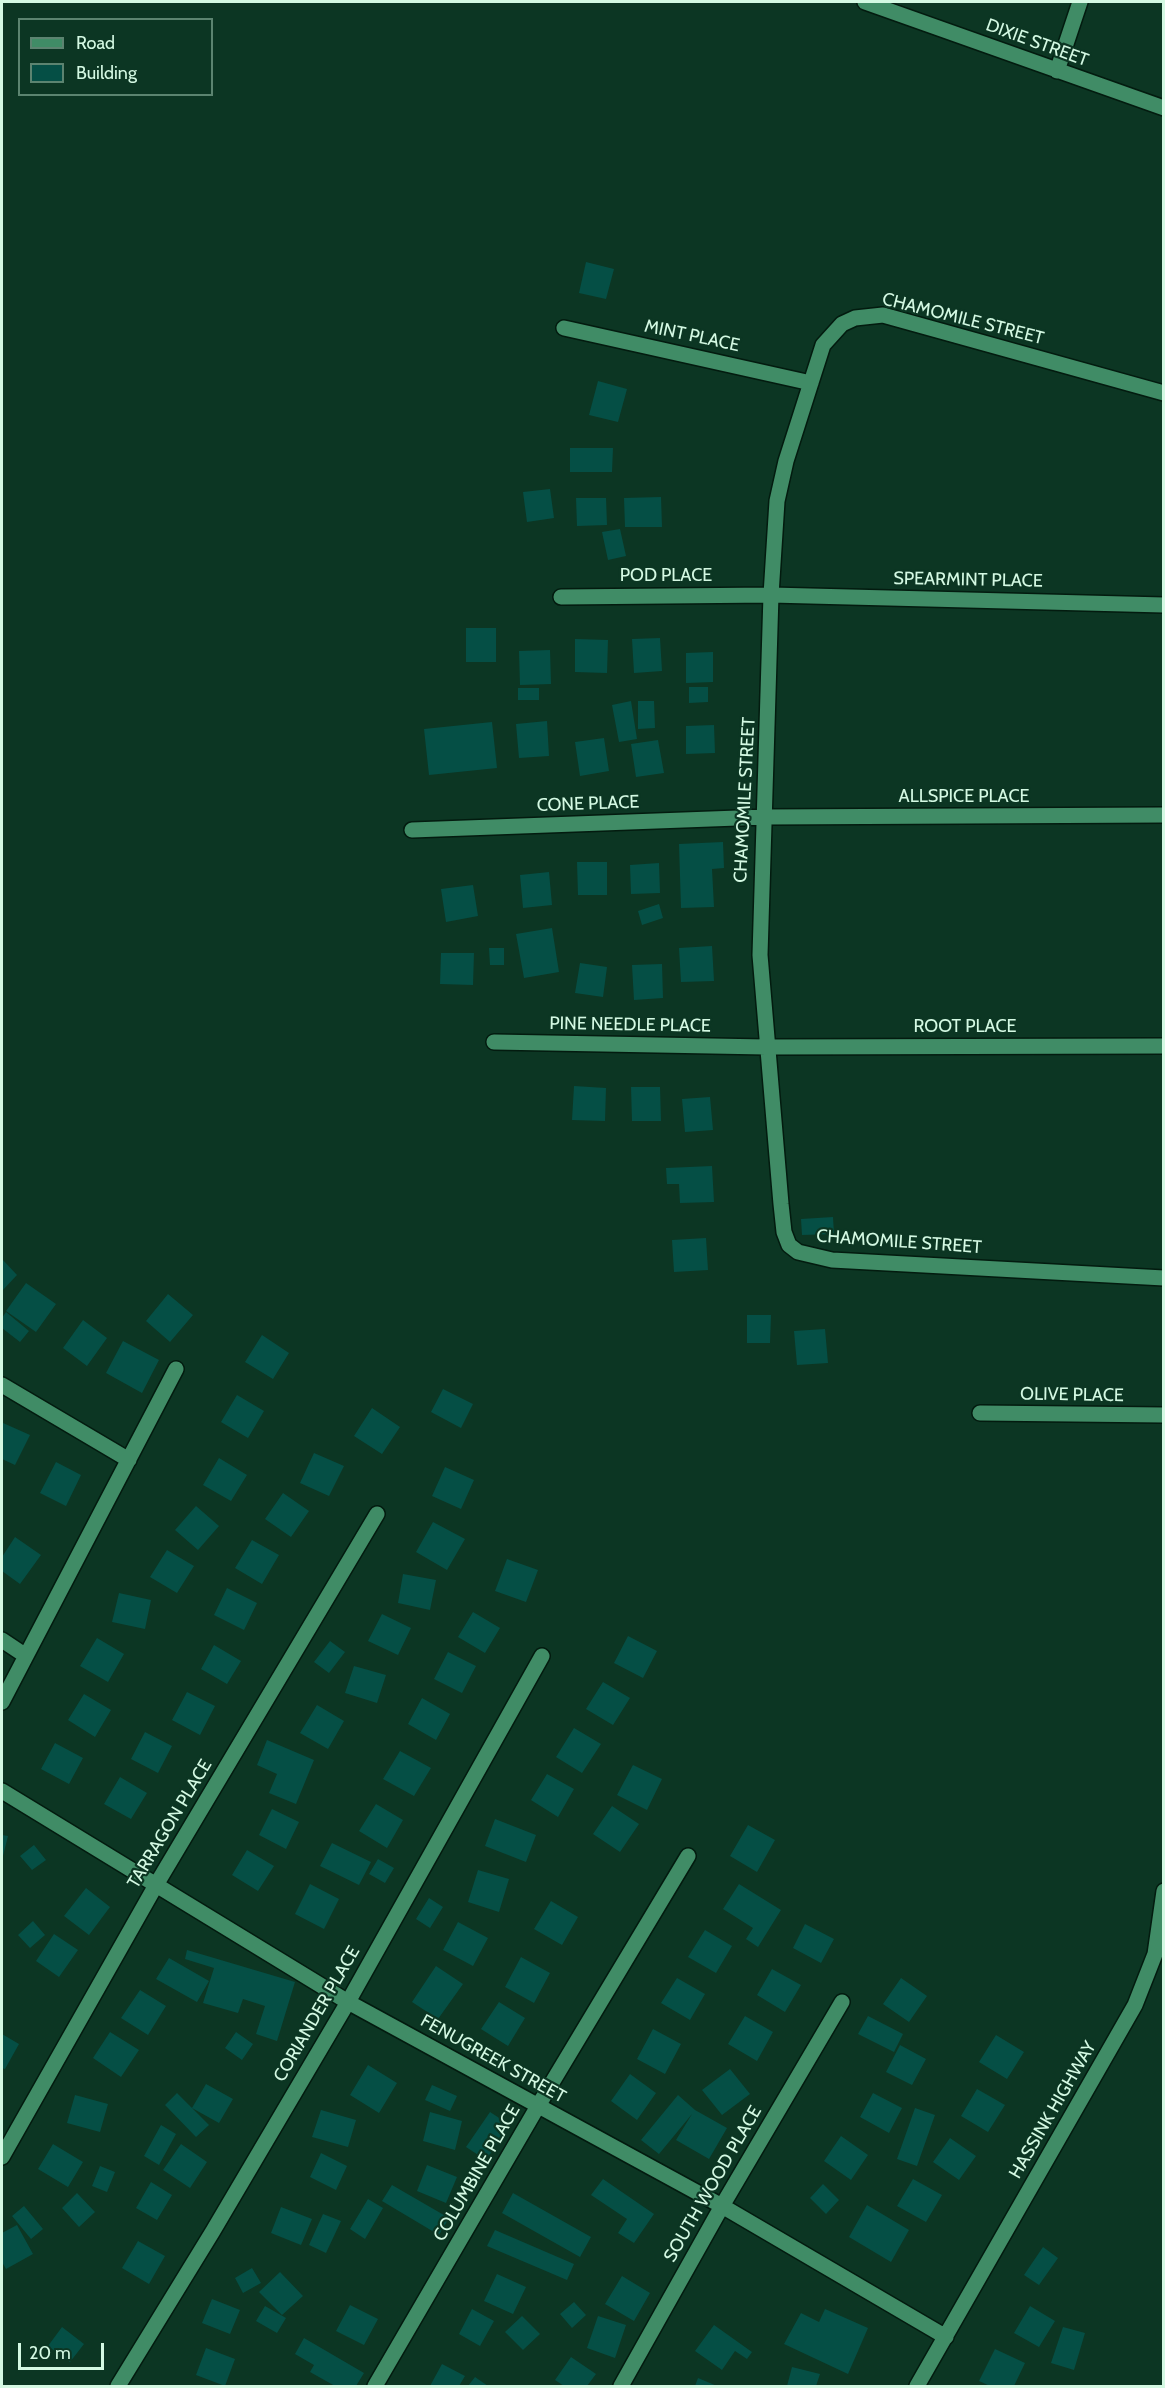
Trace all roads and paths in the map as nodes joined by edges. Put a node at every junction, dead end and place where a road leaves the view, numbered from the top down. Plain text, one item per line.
1 (865, 2) edge
2 (1080, 2) edge
3 (1057, 71) junction
4 (1164, 108) edge
5 (564, 328) dead end
6 (811, 383) junction
7 (1164, 393) edge
8 (771, 595) junction
9 (561, 597) dead end
10 (1164, 605) edge
11 (1164, 815) edge
12 (765, 817) junction
13 (412, 830) dead end
14 (494, 1042) dead end
15 (1164, 1046) edge
16 (766, 1047) junction
17 (1164, 1278) edge
18 (176, 1368) dead end
19 (2, 1385) edge
20 (980, 1413) dead end
21 (1164, 1415) edge
22 (129, 1460) junction
23 (377, 1514) dead end
24 (2, 1640) edge
25 (26, 1656) junction
26 (542, 1656) dead end
27 (2, 1702) edge
28 (2, 1791) edge
29 (688, 1856) dead end
30 (156, 1885) junction
31 (1164, 1891) edge
32 (1159, 1955) edge
33 (348, 2002) junction
34 (842, 2002) dead end
35 (538, 2106) junction
36 (2, 2157) edge
37 (722, 2206) junction
38 (946, 2337) junction
39 (118, 2386) edge
40 (375, 2386) edge
41 (621, 2386) edge
42 (917, 2386) edge

1 - 3 street, DIXIE STREET
2 - 3 street
3 - 4 street, DIXIE STREET
5 - 6 street, MINT PLACE
6 - 7 street, CHAMOMILE STREET
6 - 8 street, CHAMOMILE STREET
8 - 9 street, POD PLACE
8 - 10 street, SPEARMINT PLACE
8 - 12 street, CHAMOMILE STREET
11 - 12 street, ALLSPICE PLACE
12 - 13 street, CONE PLACE
12 - 16 street, CHAMOMILE STREET
14 - 16 street, PINE NEEDLE PLACE
15 - 16 street, ROOT PLACE
16 - 17 street, CHAMOMILE STREET
18 - 22 street
19 - 22 street
20 - 21 street, OLIVE PLACE
22 - 25 street
23 - 30 street, TARRAGON PLACE
24 - 25 street
25 - 27 street
26 - 33 street, CORIANDER PLACE
28 - 30 street, FENUGREEK STREET
29 - 35 street, COLUMBINE PLACE
30 - 33 street, FENUGREEK STREET
30 - 36 street, TARRAGON PLACE
31 - 32 street, HASSINK HIGHWAY
32 - 38 street, HASSINK HIGHWAY
33 - 35 street, FENUGREEK STREET
33 - 39 street, CORIANDER PLACE
34 - 37 street, SOUTH WOOD PLACE
35 - 37 street, FENUGREEK STREET
35 - 40 street, COLUMBINE PLACE
37 - 38 street, FENUGREEK STREET
37 - 41 street, SOUTH WOOD PLACE
38 - 42 street, HASSINK HIGHWAY

